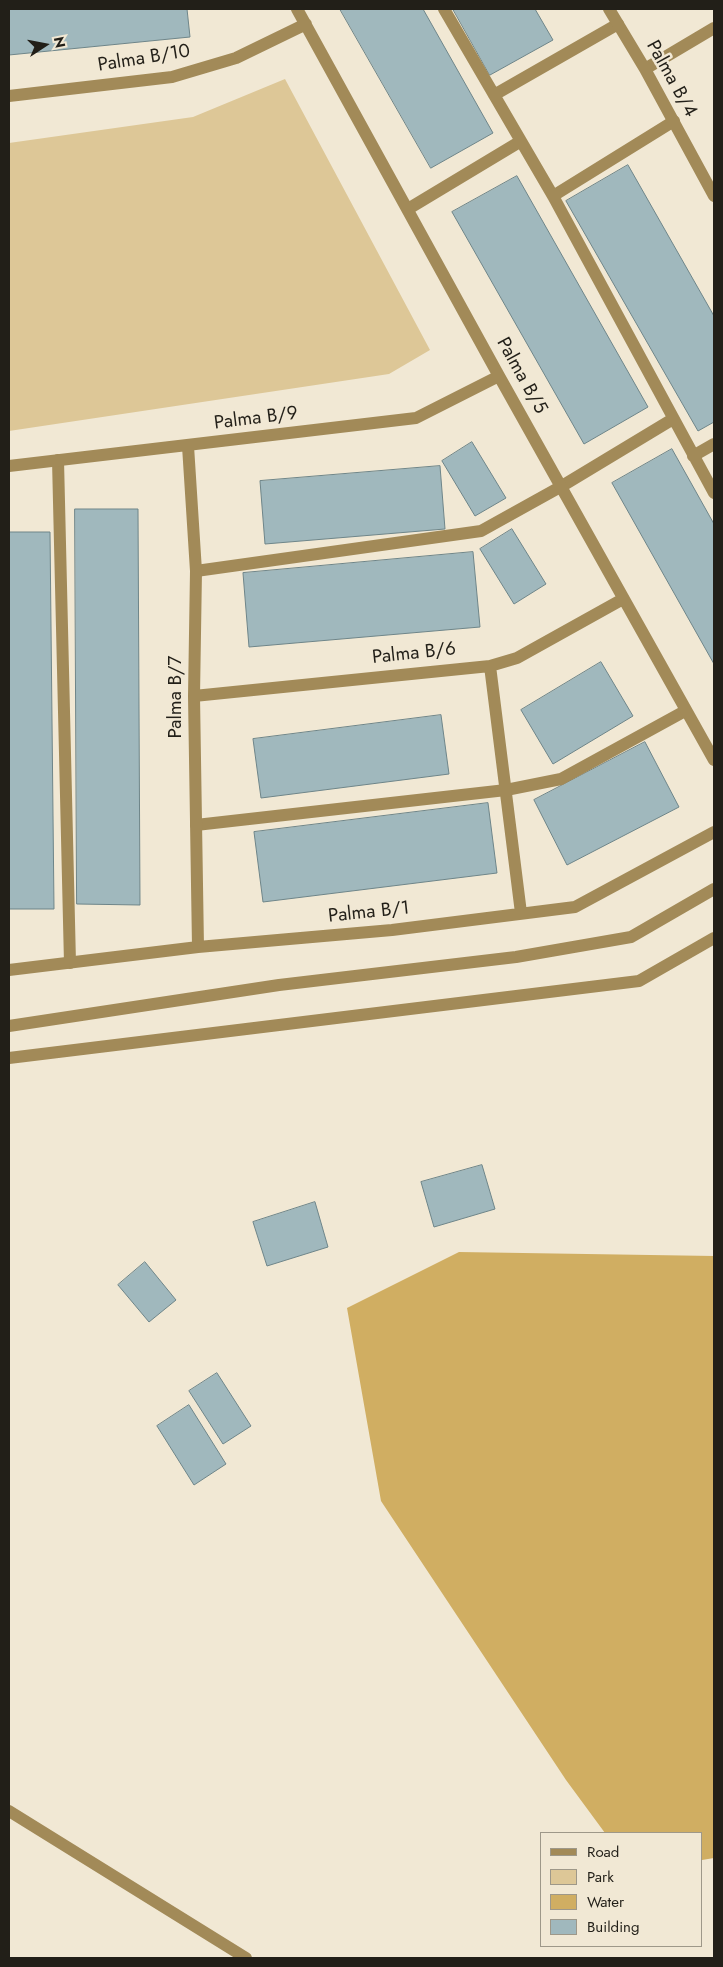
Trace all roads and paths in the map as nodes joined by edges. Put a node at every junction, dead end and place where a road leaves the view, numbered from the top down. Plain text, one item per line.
1 (297, 9) edge
2 (444, 9) edge
3 (609, 9) edge
4 (306, 24) junction
5 (618, 24) junction
6 (714, 28) edge
7 (645, 69) junction
8 (494, 95) junction
9 (9, 96) edge
10 (674, 121) junction
11 (521, 141) junction
12 (553, 196) junction
13 (714, 196) edge
14 (408, 209) junction
15 (499, 376) junction
16 (674, 419) junction
17 (714, 444) edge
18 (188, 446) junction
19 (693, 456) junction
20 (58, 460) junction
21 (9, 466) edge
22 (562, 486) junction
23 (714, 494) edge
24 (196, 571) junction
25 (623, 599) junction
26 (490, 666) junction
27 (194, 696) junction
28 (685, 711) junction
29 (714, 760) edge
30 (506, 790) junction
31 (196, 825) junction
32 (714, 832) edge
33 (714, 889) edge
34 (521, 913) junction
35 (714, 938) edge
36 (198, 947) junction
37 (70, 963) junction
38 (9, 970) edge
39 (9, 1026) edge
40 (9, 1058) edge
41 (9, 1811) edge
42 (246, 1958) edge

1 - 4 street, Palma B/5
2 - 8 street
3 - 5 street, Palma B/4
4 - 9 street, Palma B/10
4 - 14 street, Palma B/5
5 - 7 street, Palma B/4
5 - 8 street
6 - 7 street
7 - 10 street, Palma B/4
8 - 11 street
10 - 12 street
10 - 13 street, Palma B/4
11 - 12 street
11 - 14 street
12 - 16 street
14 - 15 street, Palma B/5
15 - 18 street, Palma B/9
15 - 22 street, Palma B/5
16 - 19 street
16 - 22 street
17 - 19 street
18 - 20 street, Palma B/9
18 - 24 street, Palma B/7
19 - 23 street
20 - 21 street, Palma B/9
20 - 37 street
22 - 24 street
22 - 25 street, Palma B/5
24 - 27 street, Palma B/7
25 - 26 street, Palma B/6
25 - 28 street, Palma B/5
26 - 27 street, Palma B/6
26 - 30 street
27 - 31 street, Palma B/7
28 - 29 street, Palma B/5
28 - 30 street
30 - 31 street
30 - 34 street
31 - 36 street, Palma B/7
32 - 34 street, Palma B/1
33 - 39 street
34 - 36 street, Palma B/1
35 - 40 street
36 - 37 street, Palma B/1
37 - 38 street, Palma B/1
41 - 42 street

